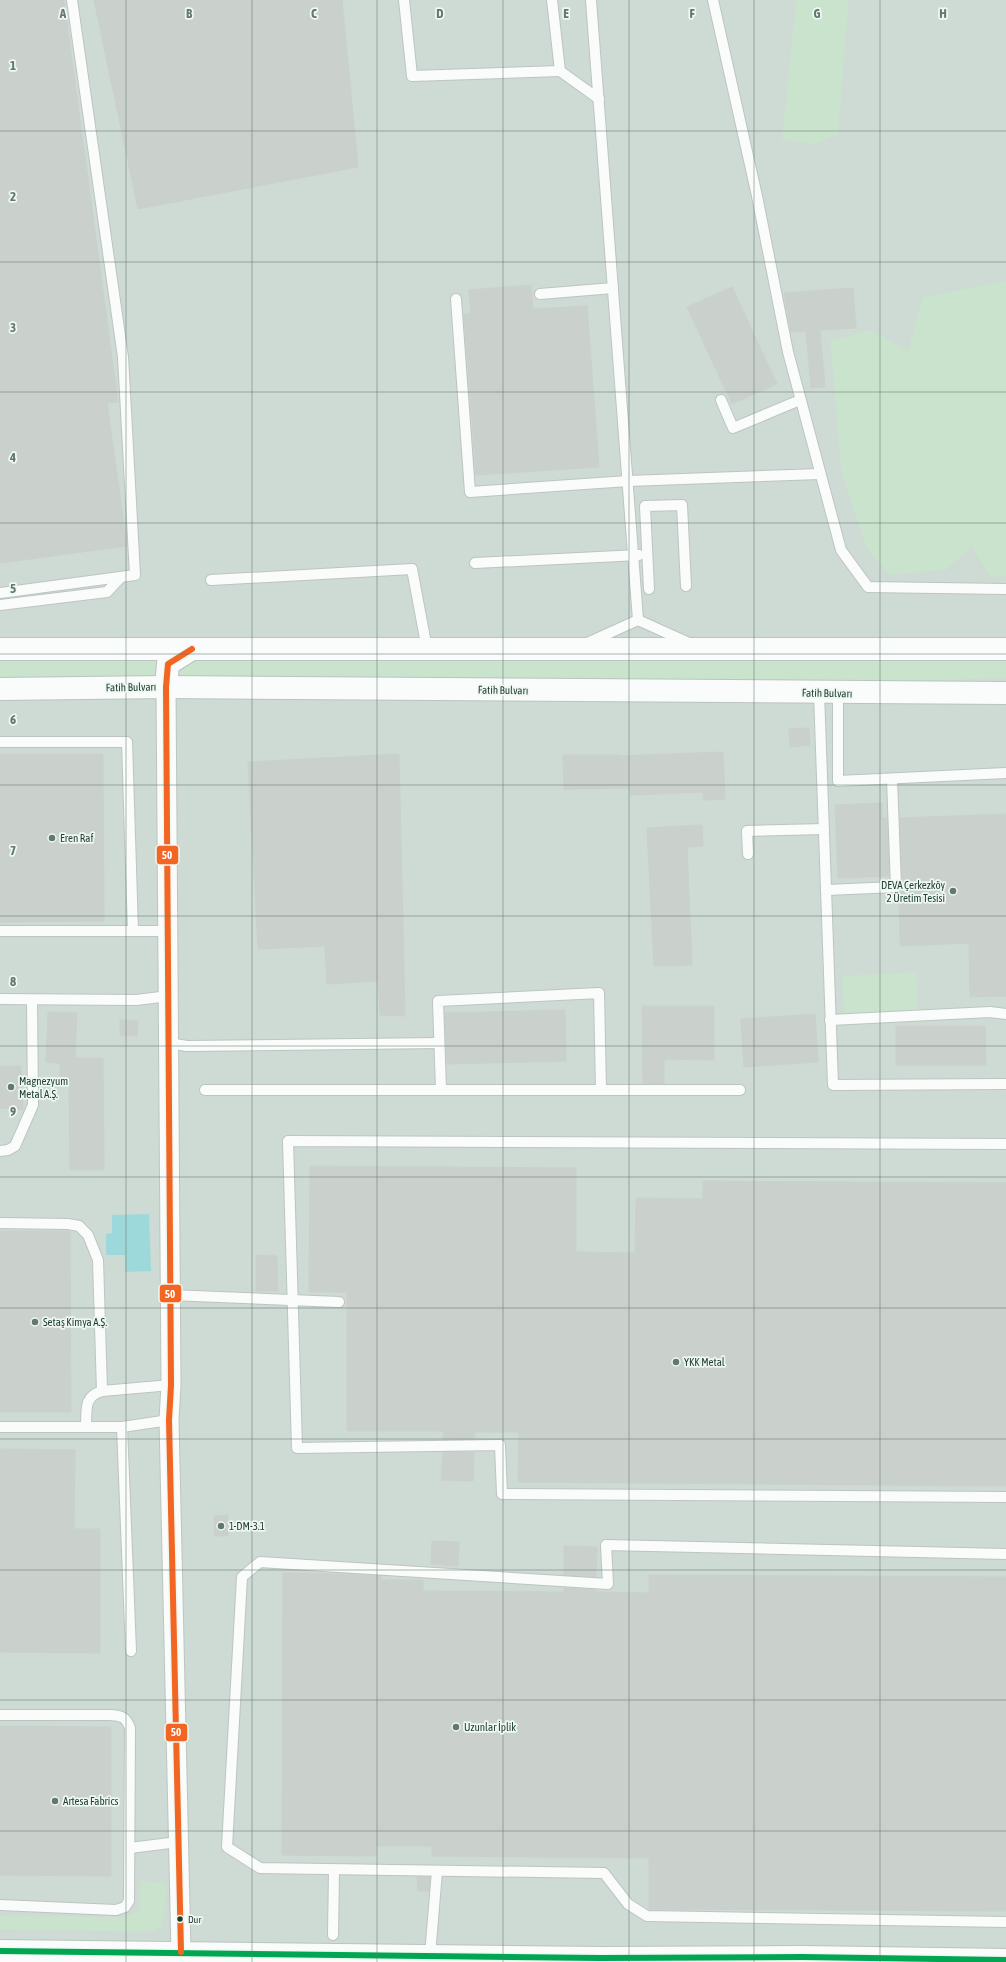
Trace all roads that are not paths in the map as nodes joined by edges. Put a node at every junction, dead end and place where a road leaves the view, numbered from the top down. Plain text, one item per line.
1 (72, 0) edge
2 (404, 0) edge
3 (552, 0) edge
4 (591, 0) edge
5 (713, 0) edge
6 (560, 71) junction
7 (599, 99) junction
8 (613, 288) junction
9 (540, 294) dead end
10 (456, 298) dead end
11 (721, 400) dead end
12 (800, 400) junction
13 (820, 474) junction
14 (628, 481) junction
15 (647, 554) junction
16 (633, 555) junction
17 (475, 563) dead end
18 (121, 577) junction
19 (211, 580) dead end
20 (686, 586) dead end
21 (649, 589) dead end
22 (1006, 589) edge
23 (0, 593) edge
24 (0, 604) edge
25 (638, 620) junction
26 (1, 645) edge
27 (192, 649) junction
28 (427, 649) junction
29 (574, 649) junction
30 (702, 649) junction
31 (1006, 649) edge
32 (166, 687) junction
33 (0, 689) edge
34 (828, 693) junction
35 (1006, 694) edge
36 (0, 742) edge
37 (1006, 773) edge
38 (892, 779) junction
39 (824, 829) junction
40 (748, 854) dead end
41 (826, 890) junction
42 (0, 931) edge
43 (133, 931) junction
44 (168, 931) junction
45 (169, 996) junction
46 (0, 999) edge
47 (32, 1000) junction
48 (1006, 1014) edge
49 (830, 1020) junction
50 (439, 1043) junction
51 (169, 1044) junction
52 (1006, 1084) edge
53 (204, 1090) dead end
54 (441, 1090) junction
55 (601, 1090) junction
56 (740, 1090) dead end
57 (1006, 1144) edge
58 (0, 1151) edge
59 (0, 1223) edge
60 (170, 1295) junction
61 (293, 1300) junction
62 (339, 1302) dead end
63 (171, 1385) junction
64 (102, 1391) junction
65 (169, 1420) junction
66 (0, 1427) edge
67 (86, 1427) junction
68 (122, 1427) junction
69 (1006, 1497) edge
70 (1006, 1554) edge
71 (131, 1651) dead end
72 (0, 1715) edge
73 (178, 1842) junction
74 (130, 1848) junction
75 (334, 1870) junction
76 (437, 1871) junction
77 (0, 1905) edge
78 (1006, 1922) edge
79 (333, 1935) dead end
80 (181, 1952) junction
81 (8, 1955) edge
82 (430, 1955) junction
83 (121, 1957) edge
84 (802, 1959) edge
85 (600, 1960) edge
86 (1006, 1960) edge

1 - 18 lane
2 - 6 lane
3 - 6 lane
4 - 7 lane
5 - 12 lane
6 - 7 lane
7 - 8 lane
8 - 9 lane
8 - 14 lane
10 - 14 lane
11 - 12 lane
12 - 13 lane
13 - 14 lane
13 - 22 lane
14 - 16 lane
15 - 16 lane
15 - 20 lane
15 - 21 lane
16 - 17 lane
16 - 25 lane
18 - 23 lane
18 - 24 lane
19 - 28 lane
25 - 29 lane
25 - 30 lane
26 - 27 main road
27 - 28 main road
27 - 32 main road
28 - 29 main road
29 - 30 main road
30 - 31 main road
32 - 33 main road, Fatih Bulvarı
32 - 34 main road, Fatih Bulvarı
32 - 44 street
34 - 35 main road, Fatih Bulvarı
34 - 38 lane
34 - 39 lane
36 - 43 lane
37 - 38 lane
38 - 41 lane
39 - 40 lane
39 - 41 lane
41 - 49 lane
42 - 43 lane
43 - 44 lane
44 - 45 street
45 - 47 lane
45 - 51 street
46 - 47 lane
47 - 58 lane
48 - 49 lane
49 - 52 lane
50 - 51 lane
50 - 54 lane
50 - 55 lane
51 - 60 street
53 - 54 lane
54 - 55 lane
55 - 56 lane
57 - 61 lane
59 - 64 lane
60 - 61 lane
60 - 63 street
61 - 62 lane
61 - 69 lane
63 - 64 lane
63 - 65 street
64 - 67 lane
65 - 68 lane
65 - 73 street
66 - 67 lane
67 - 68 lane
68 - 71 lane
70 - 75 lane
72 - 74 lane
73 - 74 lane
73 - 80 street
74 - 77 lane
75 - 76 lane
75 - 79 lane
76 - 78 lane
76 - 82 lane
80 - 82 main road
80 - 83 main road
81 - 83 main road
82 - 85 main road
84 - 85 main road
84 - 86 main road

